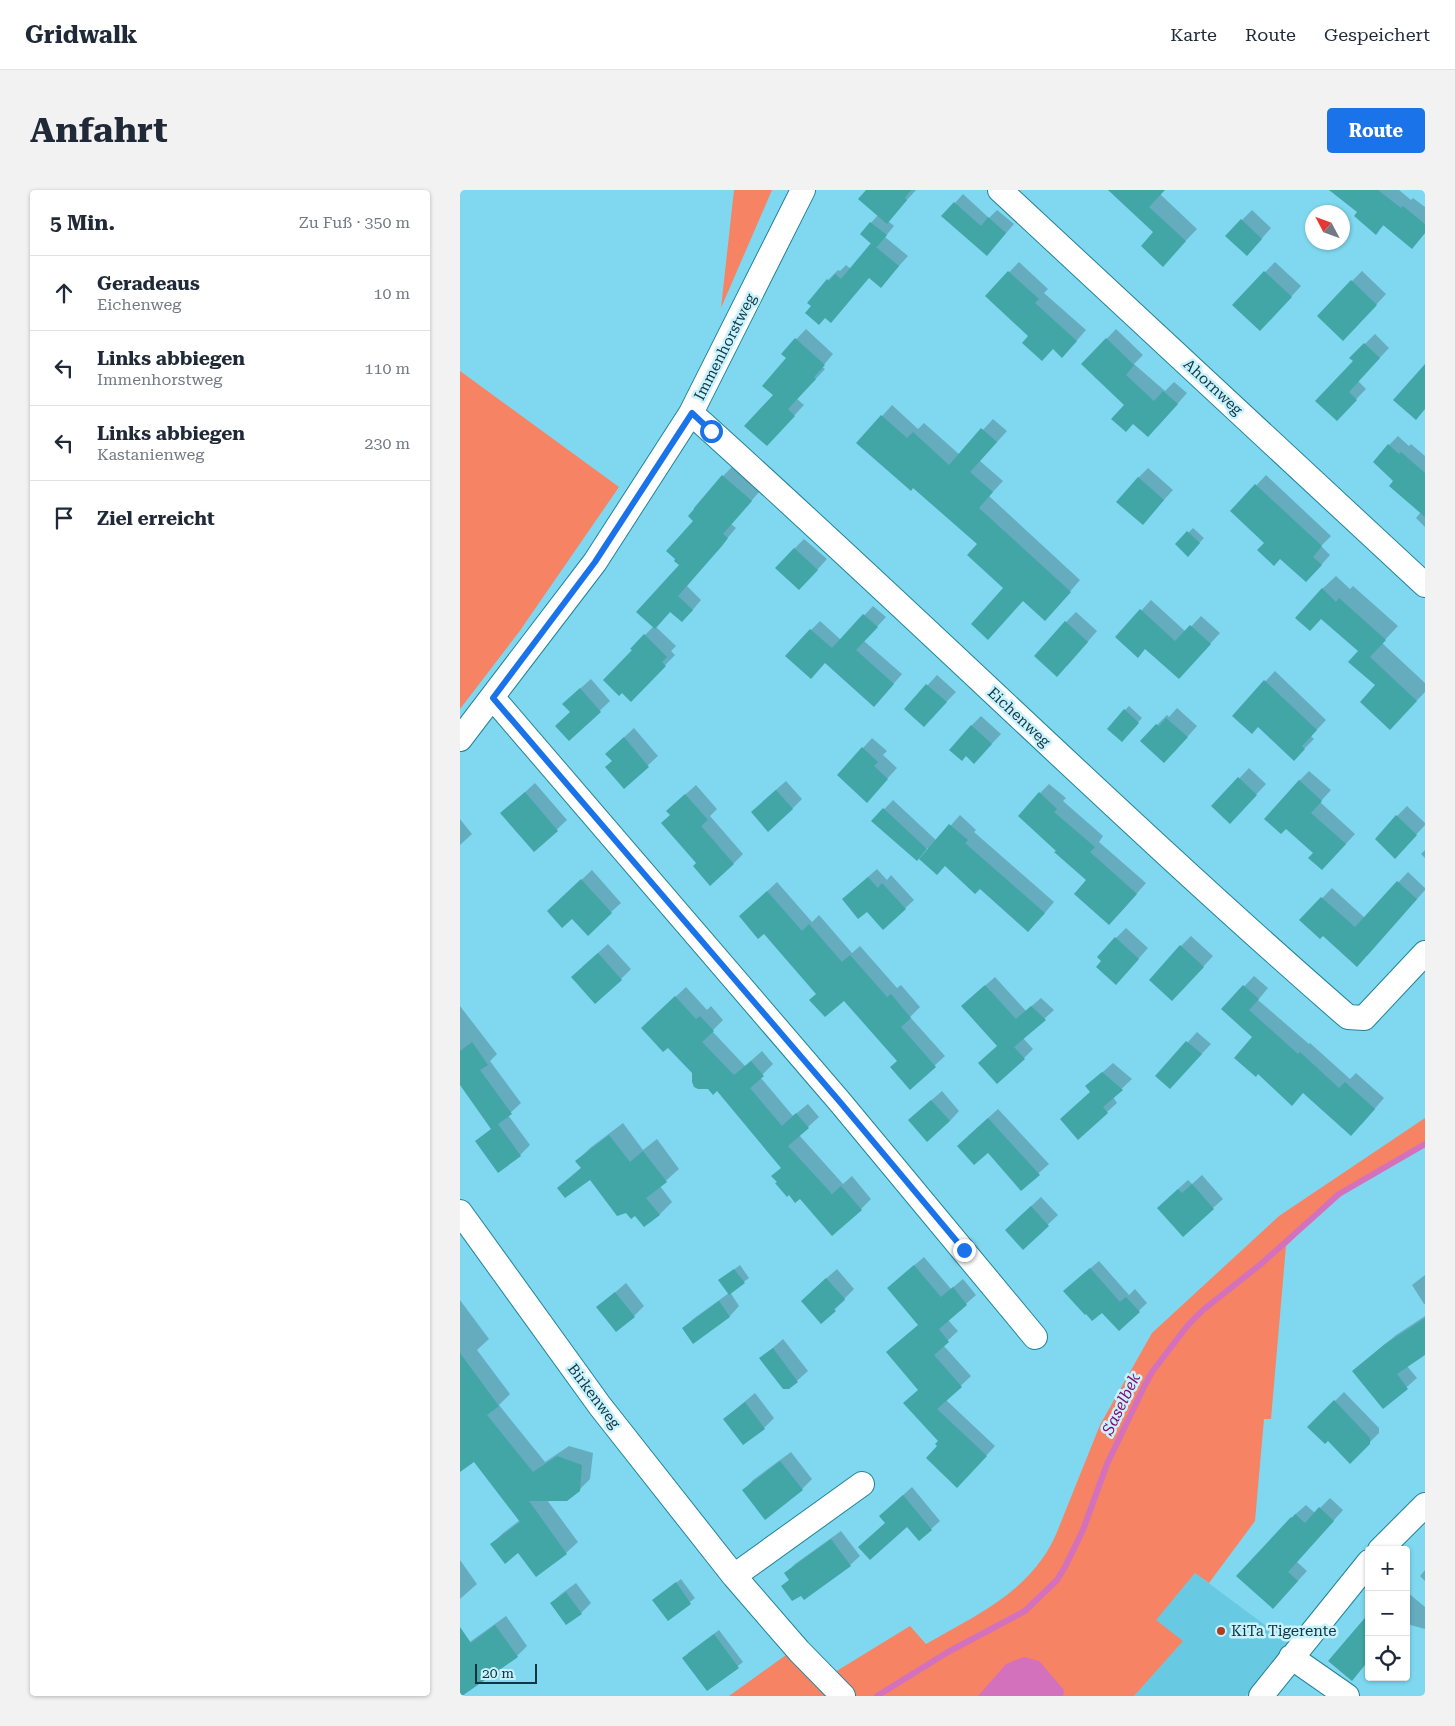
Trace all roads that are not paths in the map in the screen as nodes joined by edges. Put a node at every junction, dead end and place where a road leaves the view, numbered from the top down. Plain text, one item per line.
1 (803, 190) edge
2 (1000, 190) edge
3 (692, 413) junction
4 (1425, 585) edge
5 (493, 698) junction
6 (460, 739) edge
7 (1425, 953) edge
8 (460, 1212) edge
9 (1035, 1337) dead end
10 (862, 1484) dead end
11 (1425, 1505) edge
12 (1384, 1546) edge
13 (1365, 1567) edge
14 (734, 1576) junction
15 (1291, 1658) junction
16 (843, 1696) edge
17 (1261, 1696) edge
18 (1347, 1696) edge

1 - 3 street, Immenhorstweg
2 - 4 street, Ahornweg
3 - 5 street, Immenhorstweg
3 - 7 street, Eichenweg
5 - 6 street, Immenhorstweg
5 - 9 street
8 - 14 street, Birkenweg
10 - 14 street
11 - 12 street
13 - 15 street
14 - 16 street, Birkenweg
15 - 17 street
15 - 18 street

